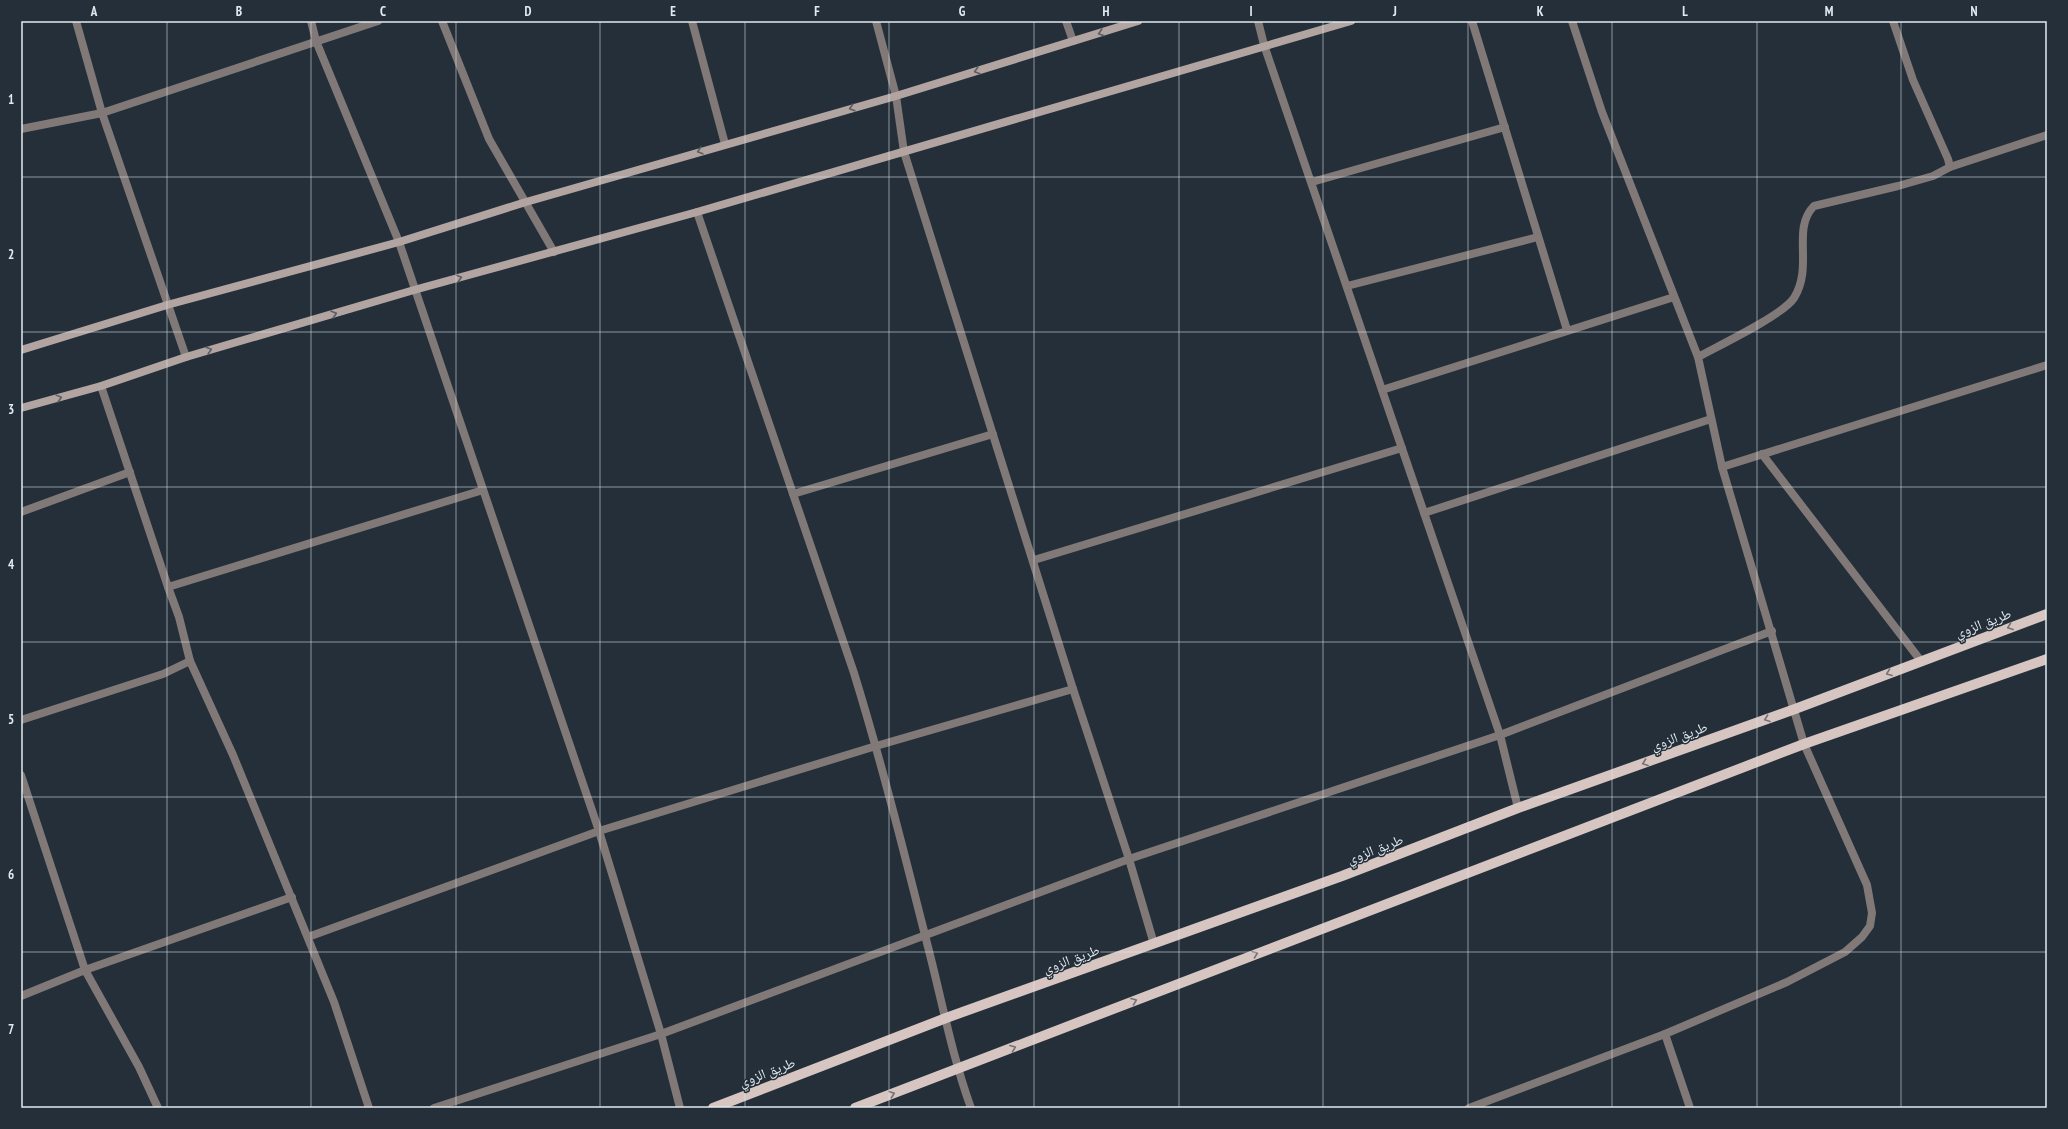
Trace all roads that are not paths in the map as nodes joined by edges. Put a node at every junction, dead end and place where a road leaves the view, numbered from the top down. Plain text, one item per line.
1 (76, 21) edge
2 (311, 21) edge
3 (378, 21) edge
4 (442, 21) edge
5 (692, 21) edge
6 (876, 21) edge
7 (1066, 21) edge
8 (1138, 21) edge
9 (1258, 21) edge
10 (1351, 21) edge
11 (1472, 21) edge
12 (1572, 21) edge
13 (1893, 21) edge
14 (316, 41) junction
15 (1073, 41) junction
16 (1264, 45) junction
17 (896, 96) junction
18 (102, 112) junction
19 (1504, 127) junction
20 (21, 129) edge
21 (2047, 135) edge
22 (725, 144) junction
23 (904, 152) junction
24 (1950, 167) junction
25 (1312, 182) junction
26 (526, 202) junction
27 (697, 212) junction
28 (1538, 237) junction
29 (399, 242) junction
30 (554, 252) junction
31 (1347, 286) junction
32 (414, 290) junction
33 (1674, 297) junction
34 (167, 304) junction
35 (1567, 330) junction
36 (21, 350) edge
37 (186, 357) junction
38 (1698, 357) junction
39 (2047, 365) edge
40 (101, 386) junction
41 (1382, 390) junction
42 (21, 408) edge
43 (1711, 419) junction
44 (993, 434) junction
45 (1402, 448) junction
46 (1762, 454) junction
47 (1722, 467) junction
48 (130, 472) junction
49 (483, 490) junction
50 (793, 494) junction
51 (21, 512) edge
52 (1424, 513) junction
53 (1034, 560) junction
54 (168, 587) junction
55 (2047, 614) edge
56 (1772, 631) junction
57 (2047, 659) edge
58 (190, 661) junction
59 (1921, 661) junction
60 (1073, 689) junction
61 (1795, 709) junction
62 (21, 720) edge
63 (1500, 735) junction
64 (1804, 744) junction
65 (876, 746) junction
66 (21, 775) edge
67 (1518, 808) junction
68 (599, 831) junction
69 (1129, 859) junction
70 (292, 898) junction
71 (926, 936) junction
72 (308, 937) junction
73 (1154, 944) junction
74 (85, 970) junction
75 (21, 996) edge
76 (946, 1018) junction
77 (661, 1034) junction
78 (1665, 1034) junction
79 (957, 1070) junction
80 (158, 1108) edge
81 (369, 1108) edge
82 (434, 1108) edge
83 (680, 1108) edge
84 (713, 1108) edge
85 (855, 1108) edge
86 (971, 1108) edge
87 (1469, 1108) edge
88 (1690, 1108) edge

1 - 18 street
2 - 14 street
3 - 14 street
4 - 26 street
5 - 22 street
6 - 17 street
7 - 15 street
8 -> 15 street
9 - 16 street
10 - 16 street
11 - 19 street
12 - 33 street
13 - 24 street
14 - 18 street
14 - 29 street
15 -> 17 street
16 - 23 street
16 - 25 street
17 -> 22 street
17 - 23 street
18 - 20 street
18 - 34 street
19 - 25 street
19 - 28 street
21 - 24 street
22 -> 26 street
23 - 27 street
23 - 44 street
24 - 38 street
25 - 31 street
26 - 29 street
26 - 30 street
27 - 30 street
27 - 50 street
28 - 31 street
28 - 35 street
29 - 32 street
29 - 34 street
32 -> 30 street
31 - 41 street
37 -> 32 street
32 - 49 street
33 - 35 street
33 - 38 street
34 - 36 street
34 - 37 street
35 - 41 street
37 - 40 street
38 - 43 street
39 - 46 street
42 -> 40 street
40 - 48 street
41 - 45 street
43 - 47 street
43 - 52 street
44 - 50 street
44 - 53 street
45 - 52 street
45 - 53 street
46 - 47 street
46 - 59 street
47 - 56 street
48 - 51 street
48 - 54 street
49 - 54 street
49 - 68 street
50 - 65 street
52 - 63 street
53 - 60 street
54 - 58 street
55 -> 59 main road, طريق الزوي
56 - 61 street
56 - 63 street
57 - 64 main road
58 - 62 street
58 - 70 street
59 -> 61 main road, طريق الزوي
60 - 65 street
60 - 69 street
61 - 64 street
61 -> 67 main road, طريق الزوي
63 - 67 street
63 - 69 street
64 - 78 street
79 -> 64 main road
65 - 68 street
65 - 71 street
66 - 74 street
67 - 73 main road, طريق الزوي
68 - 72 street
68 - 77 street
69 - 71 street
69 - 73 street
70 - 72 street
70 - 74 street
71 - 76 street
71 - 77 street
72 - 81 street
73 - 76 main road, طريق الزوي
74 - 75 street
74 - 80 street
76 - 79 street
76 - 84 main road, طريق الزوي
77 - 82 street
77 - 83 street
78 - 87 street
78 - 88 street
85 -> 79 main road
79 - 86 street

